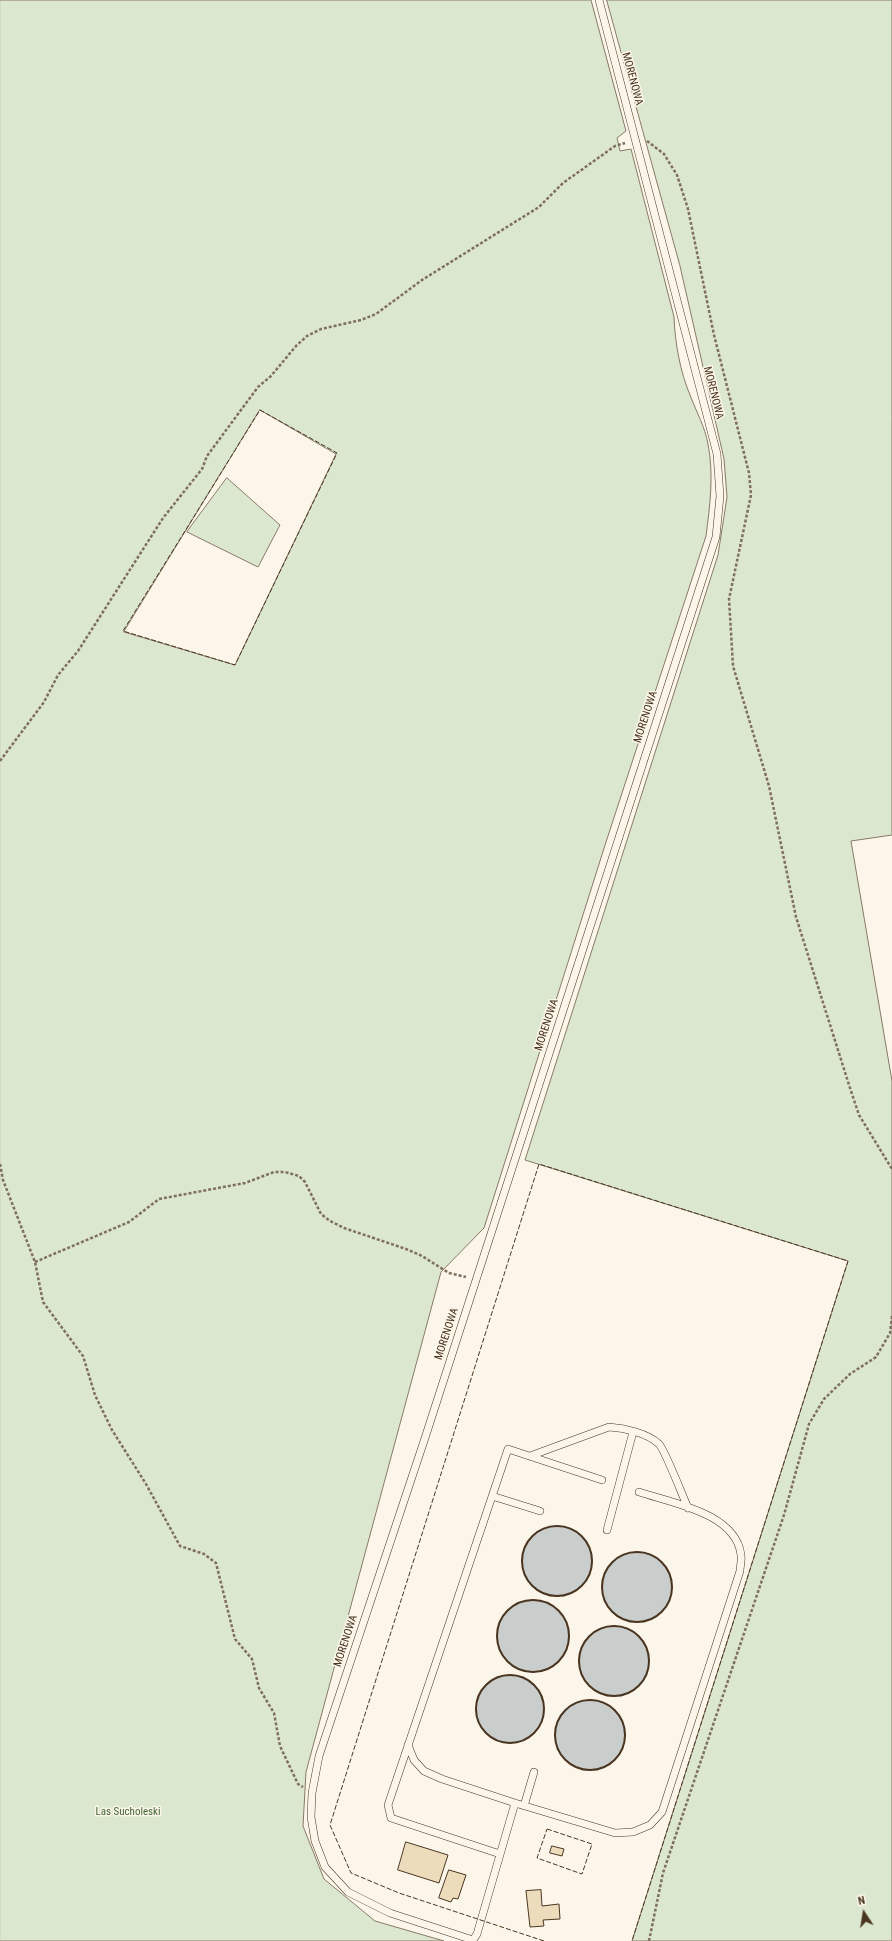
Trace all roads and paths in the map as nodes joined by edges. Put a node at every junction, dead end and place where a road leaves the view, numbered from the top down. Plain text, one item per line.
1 (600, 0) edge
2 (636, 139) junction
3 (0, 761) edge
4 (0, 1164) edge
5 (892, 1169) edge
6 (35, 1262) junction
7 (476, 1278) junction
8 (892, 1316) edge
9 (634, 1432) junction
10 (530, 1456) junction
11 (602, 1480) dead end
12 (639, 1492) dead end
13 (492, 1496) junction
14 (688, 1508) junction
15 (540, 1511) dead end
16 (607, 1530) dead end
17 (408, 1745) junction
18 (534, 1772) dead end
19 (312, 1793) junction
20 (515, 1803) junction
21 (524, 1806) junction
22 (500, 1854) junction
23 (650, 1941) edge

1 - 2 lane, MORENOWA
2 - 3 path
2 - 5 path
2 - 7 lane, MORENOWA
4 - 6 path
6 - 7 path
6 - 19 path
7 - 19 lane, MORENOWA
8 - 23 path
9 - 10 lane
9 - 14 lane
9 - 16 lane
10 - 11 lane
10 - 13 lane
12 - 14 lane
13 - 15 lane
13 - 17 lane
14 - 21 lane
17 - 20 lane
17 - 22 lane
18 - 21 lane
19 - 22 lane, MORENOWA
20 - 21 lane
20 - 22 lane

